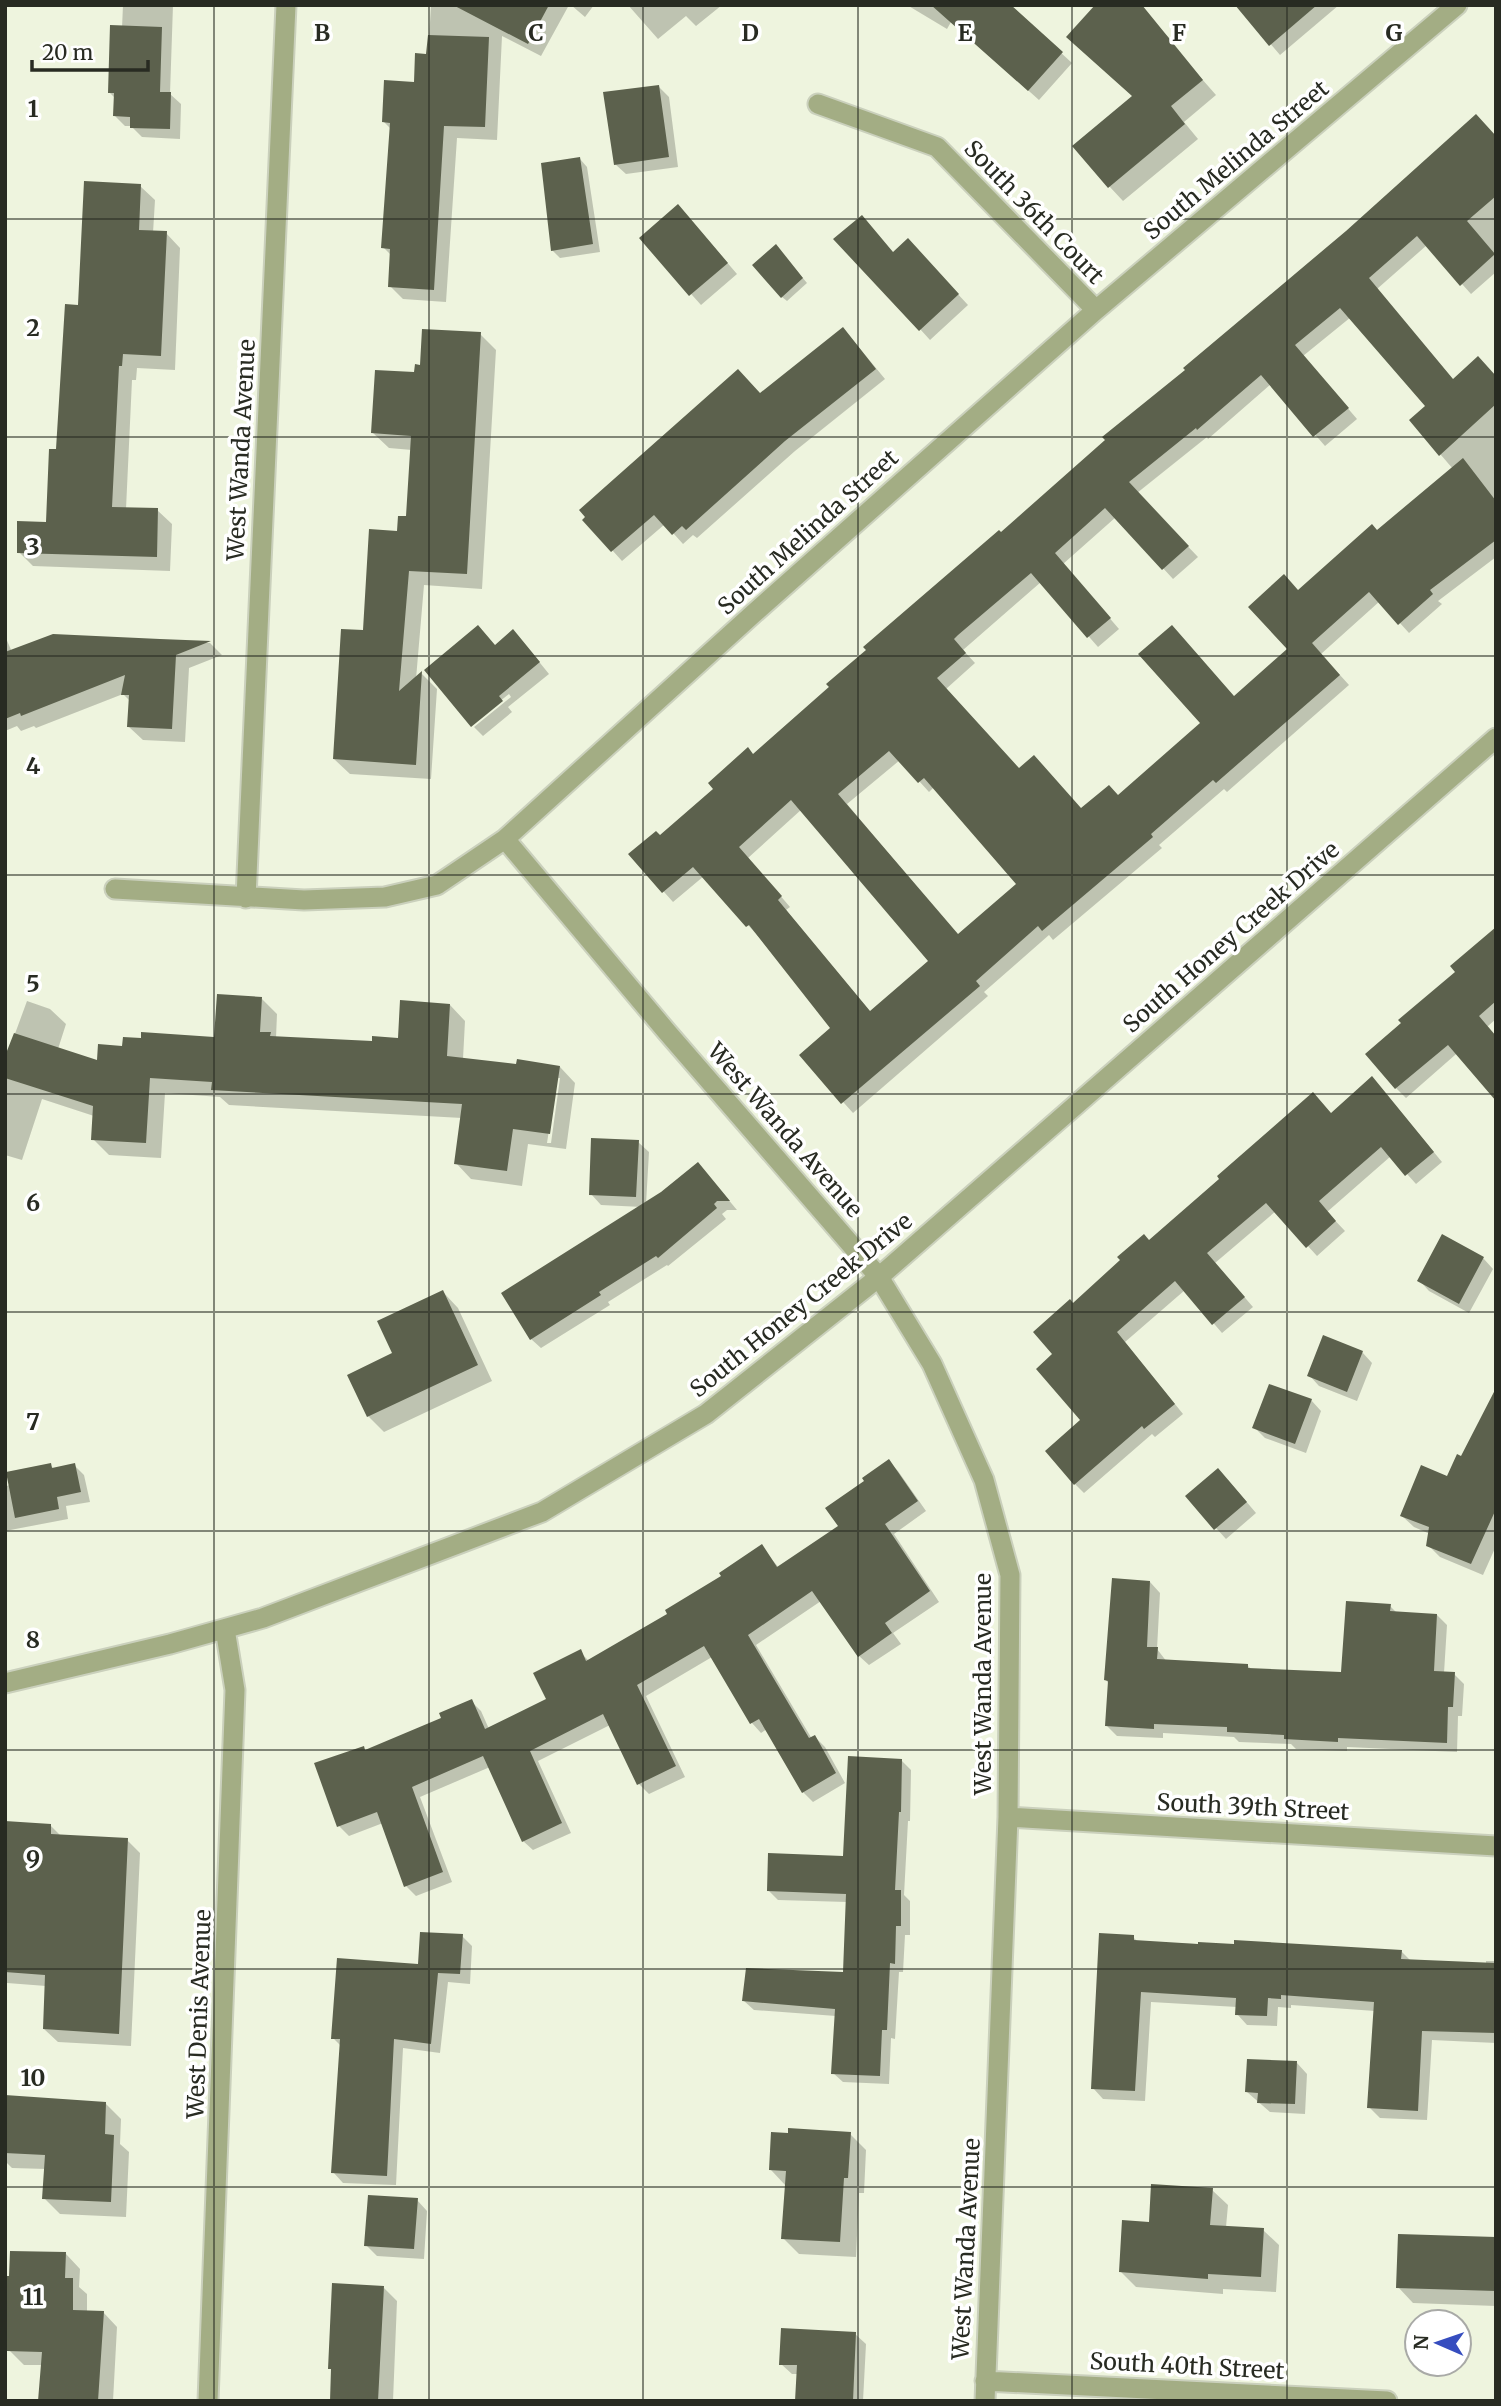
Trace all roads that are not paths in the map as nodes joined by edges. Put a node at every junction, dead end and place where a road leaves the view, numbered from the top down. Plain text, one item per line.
1 (286, 5) edge
2 (1457, 5) edge
3 (818, 104) dead end
4 (1096, 310) junction
5 (1496, 738) edge
6 (505, 839) junction
7 (115, 889) dead end
8 (246, 898) junction
9 (879, 1277) junction
10 (225, 1629) junction
11 (5, 1682) edge
12 (1008, 1817) junction
13 (1496, 1846) edge
14 (985, 2391) edge
15 (208, 2401) edge
16 (1387, 2401) edge

1 - 8 street, West Wanda Avenue
2 - 4 street, South Melinda Street
3 - 4 street, South 36th Court
4 - 6 street, South Melinda Street
5 - 9 street, South Honey Creek Drive
6 - 8 street, South Melinda Street
6 - 9 street, West Wanda Avenue
7 - 8 street, South Melinda Street
9 - 10 street, South Honey Creek Drive
9 - 12 street, West Wanda Avenue
10 - 11 street, South Honey Creek Drive
10 - 15 street, West Denis Avenue
12 - 13 street, South 39th Street
12 - 14 street, West Wanda Avenue
14 - 16 street, South 40th Street

